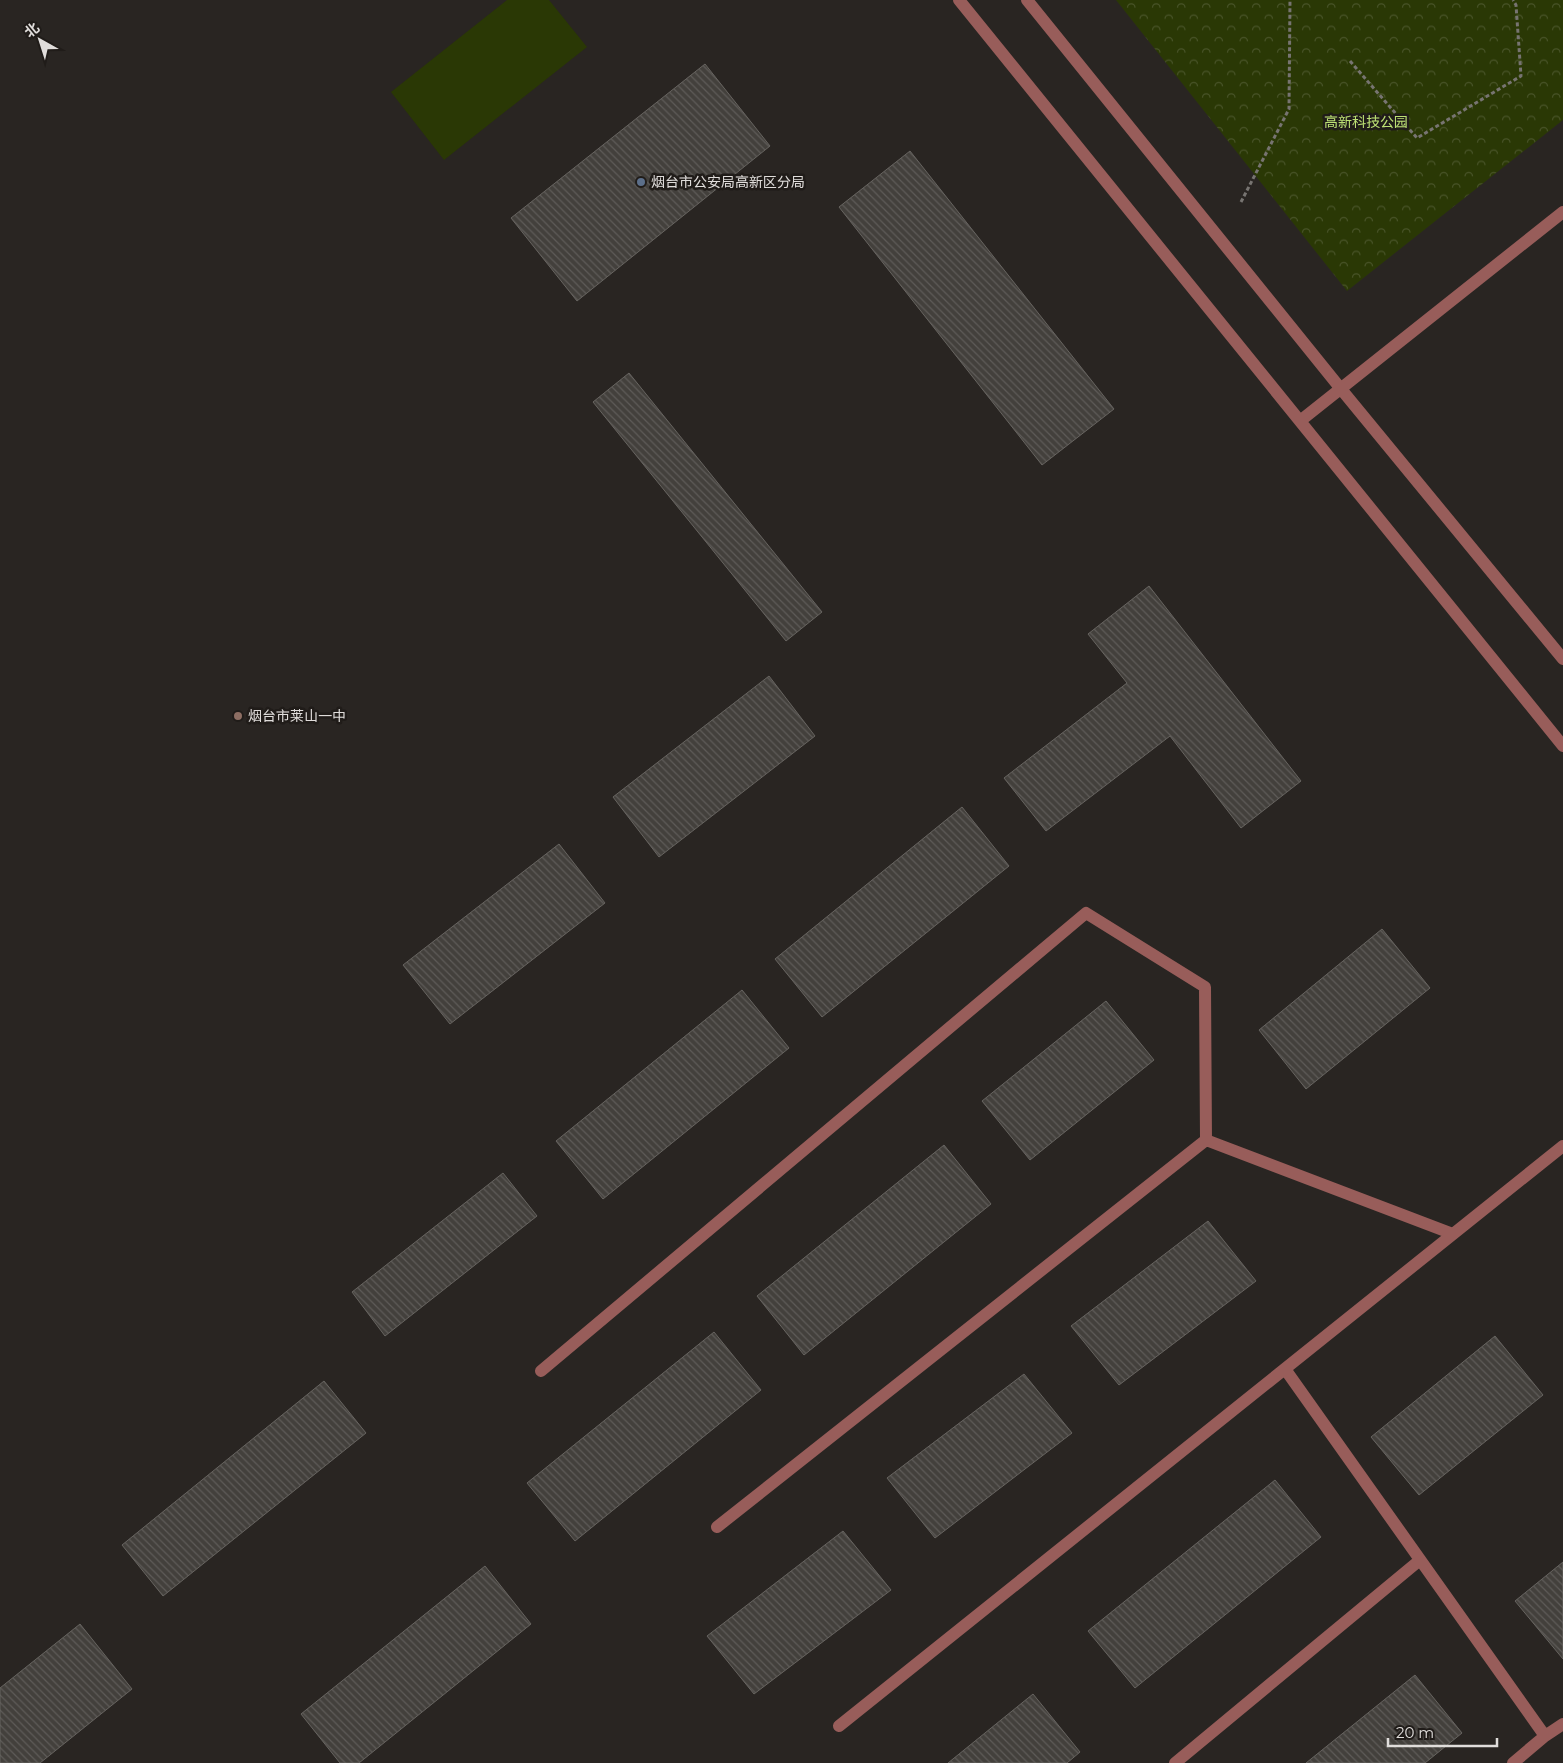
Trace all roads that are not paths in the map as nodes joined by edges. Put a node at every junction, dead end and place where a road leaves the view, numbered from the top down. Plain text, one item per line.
1 (959, 0) edge
2 (1027, 0) edge
3 (1563, 212) edge
4 (1341, 389) junction
5 (1300, 421) junction
6 (1563, 659) edge
7 (1563, 746) edge
8 (1206, 1140) junction
9 (1563, 1146) edge
10 (1453, 1234) junction
11 (1285, 1369) junction
12 (541, 1371) dead end
13 (718, 1527) dead end
14 (1420, 1560) junction
15 (1563, 1724) edge
16 (839, 1726) dead end
17 (1545, 1736) junction
18 (1176, 1763) edge
19 (1514, 1763) edge

1 - 5 street
2 - 4 street
3 - 4 street
4 - 5 street
4 - 6 street
5 - 7 street
8 - 10 street
8 - 12 street
8 - 13 street
9 - 10 street
10 - 11 street
11 - 14 street
11 - 16 street
14 - 17 street
14 - 18 street
15 - 17 street
17 - 19 street

